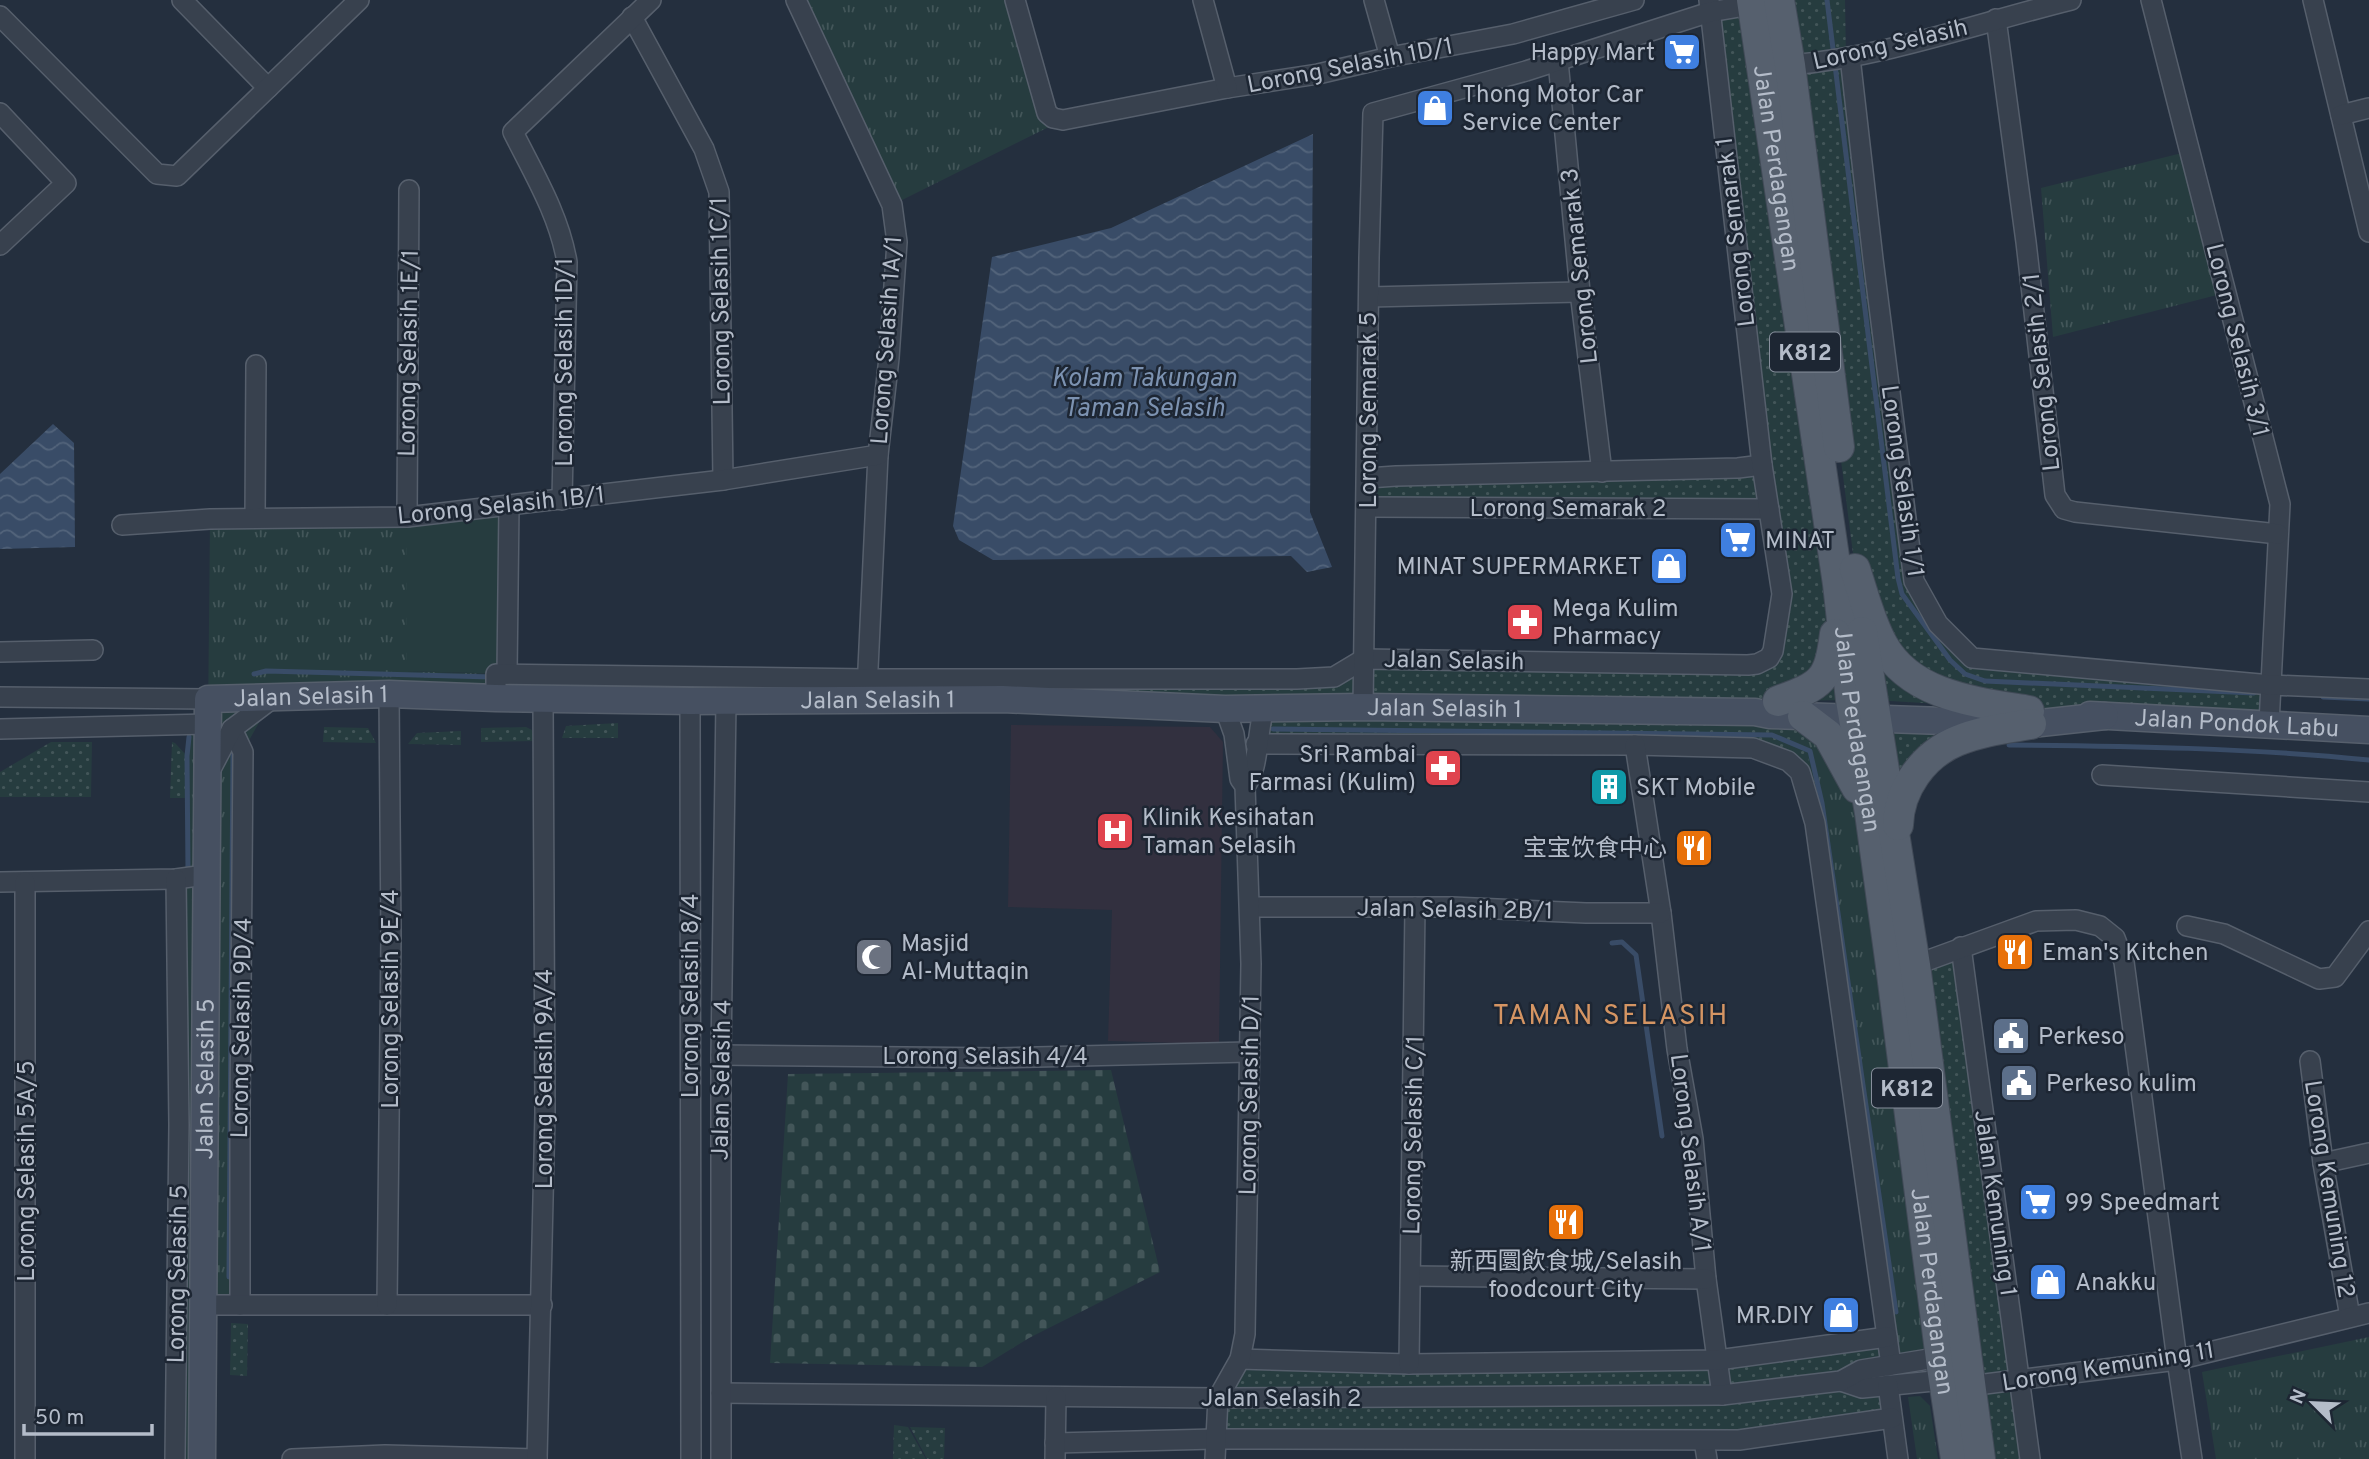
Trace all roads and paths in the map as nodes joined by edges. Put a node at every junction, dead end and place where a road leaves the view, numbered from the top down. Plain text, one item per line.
1 (182, 0) edge
2 (359, 0) edge
3 (651, 0) edge
4 (796, 0) edge
5 (1015, 0) edge
6 (1203, 0) edge
7 (1374, 0) edge
8 (1634, 0) edge
9 (2071, 0) edge
10 (2151, 0) edge
11 (2313, 0) edge
12 (1766, 1) edge
13 (1709, 6) edge
14 (0, 16) edge
15 (632, 17) junction
16 (1996, 19) junction
17 (1390, 57) junction
18 (1850, 57) junction
19 (1558, 61) junction
20 (1801, 64) junction
21 (268, 88) junction
22 (1227, 88) junction
23 (2369, 108) edge
24 (0, 113) edge
25 (2341, 116) junction
26 (409, 190) dead end
27 (2369, 232) edge
28 (0, 245) edge
29 (1580, 292) junction
30 (1368, 298) junction
31 (256, 365) dead end
32 (878, 455) junction
33 (1762, 465) junction
34 (1602, 472) junction
35 (1368, 478) junction
36 (723, 480) junction
37 (562, 500) junction
38 (509, 506) junction
39 (1367, 506) junction
40 (1769, 509) junction
41 (407, 517) junction
42 (255, 518) junction
43 (122, 525) dead end
44 (2278, 534) junction
45 (1847, 581) junction
46 (1782, 594) joint
47 (93, 650) dead end
48 (0, 652) edge
49 (1364, 659) junction
50 (507, 674) junction
51 (2271, 685) junction
52 (2369, 689) edge
53 (867, 690) junction
54 (389, 694) junction
55 (0, 697) edge
56 (273, 698) junction
57 (496, 698) junction
58 (543, 700) junction
59 (690, 701) junction
60 (726, 701) junction
61 (1363, 707) junction
62 (1225, 709) junction
63 (1264, 709) junction
64 (1864, 709) junction
65 (1779, 710) junction
66 (216, 717) junction
67 (2030, 717) junction
68 (2269, 724) junction
69 (0, 729) edge
70 (2369, 730) edge
71 (1256, 744) junction
72 (1635, 745) junction
73 (2102, 775) dead end
74 (1245, 786) junction
75 (2369, 792) edge
76 (1870, 813) junction
77 (1898, 862) junction
78 (205, 875) junction
79 (176, 879) junction
80 (0, 882) edge
81 (25, 882) junction
82 (1250, 907) junction
83 (1415, 907) junction
84 (1661, 913) junction
85 (2187, 926) dead end
86 (2369, 930) edge
87 (1961, 947) junction
88 (1915, 965) junction
89 (1249, 1052) junction
90 (721, 1055) junction
91 (2310, 1061) dead end
92 (2369, 1153) edge
93 (2323, 1163) junction
94 (691, 1244) junction
95 (720, 1244) junction
96 (1411, 1276) junction
97 (1706, 1279) junction
98 (202, 1305) junction
99 (240, 1305) junction
100 (387, 1305) junction
101 (542, 1306) junction
102 (2359, 1315) edge
103 (1887, 1337) junction
104 (1240, 1359) junction
105 (1718, 1360) junction
106 (2177, 1360) junction
107 (1409, 1364) junction
108 (1891, 1365) junction
109 (1951, 1374) junction
110 (2020, 1380) junction
111 (1841, 1381) junction
112 (1888, 1385) junction
113 (721, 1394) junction
114 (1723, 1395) junction
115 (1056, 1397) junction
116 (1218, 1398) junction
117 (1892, 1418) junction
118 (1215, 1439) junction
119 (1705, 1450) edge
120 (1740, 1450) edge
121 (1055, 1451) edge
122 (385, 1457) edge
123 (25, 1459) edge
124 (175, 1459) edge
125 (202, 1459) edge
126 (292, 1459) edge
127 (537, 1459) edge
128 (691, 1459) edge
129 (721, 1459) edge
130 (1215, 1459) edge
131 (1898, 1459) edge
132 (1956, 1459) edge
133 (1980, 1459) edge
134 (2030, 1459) edge
135 (2192, 1459) edge

1 - 21 street
2 - 21 street
3 - 15 street, Lorong Selasih 1D/1
4 - 32 street, Lorong Selasih 1A/1
5 - 22 street, Lorong Selasih 1D/1
6 - 22 street
7 - 17 street
8 - 17 street, Lorong Selasih 1D/1
9 - 16 street, Lorong Selasih
10 - 44 street, Lorong Selasih 3/1
11 - 25 street
12 - 13 street
12 - 20 main road, Jalan Perdagangan / K812
12 - 45 main road, Jalan Perdagangan / K812
13 - 19 street
13 - 33 street, Lorong Semarak 1
14 - 21 street
15 - 36 street, Lorong Selasih 1C/1
15 - 37 street, Lorong Selasih 1D/1
16 - 18 street, Lorong Selasih
16 - 44 street, Lorong Selasih 2/1
17 - 22 street, Lorong Selasih 1D/1
18 - 20 street, Lorong Selasih
18 - 51 street, Lorong Selasih 1/1
19 - 29 street, Lorong Semarak 3
19 - 30 street, Lorong Semarak 5
20 - 45 main road, Jalan Perdagangan / K812
23 - 25 street
24 - 28 street
25 - 27 street
26 - 41 street, Lorong Selasih 1E/1
29 - 30 street
29 - 34 street, Lorong Semarak 3
30 - 35 street, Lorong Semarak 5
31 - 42 street
32 - 36 street, Lorong Selasih 1B/1
32 - 53 street, Lorong Selasih 1A/1
33 - 34 street
33 - 40 street, Lorong Semarak 1
34 - 35 street
35 - 39 street, Lorong Semarak 5
36 - 37 street, Lorong Selasih 1B/1
37 - 38 street, Lorong Selasih 1B/1
38 - 41 street, Lorong Selasih 1B/1
38 - 50 street
39 - 40 street, Lorong Semarak 2
39 - 49 street, Lorong Semarak 5
40 - 46 street, Lorong Semarak 1
41 - 42 street, Lorong Selasih 1B/1
42 - 43 street, Lorong Selasih 1B/1
44 - 51 street, Lorong Selasih 3/1
45 - 64 main road, Jalan Perdagangan / K812
45 - 65 main road
45 - 67 main road
46 - 49 street, Jalan Selasih
47 - 48 street
49 - 53 street, Jalan Selasih
49 - 61 street, Lorong Semarak 5
50 - 53 street, Jalan Selasih
50 - 57 street
51 - 52 street, Lorong Selasih 1/1
51 - 68 street, Lorong Selasih 3/1
53 - 60 street, Jalan Selasih 1
53 - 62 street, Jalan Selasih 1
54 - 56 street, Jalan Selasih 1
54 - 57 street, Jalan Selasih 1
54 - 100 street, Lorong Selasih 9E/4
55 - 66 street, Jalan Selasih 1
56 - 66 street, Jalan Selasih 1
56 - 66 street
57 - 58 street, Jalan Selasih 1
58 - 59 street, Jalan Selasih 1
58 - 101 street, Lorong Selasih 9A/4
59 - 60 street, Jalan Selasih 1
59 - 94 street, Lorong Selasih 8/4
60 - 90 street, Jalan Selasih 4
61 - 63 street, Jalan Selasih 1
61 - 65 street, Jalan Selasih 1
62 - 63 street, Jalan Selasih 1
62 - 74 street
63 - 71 street
64 - 65 street, Jalan Selasih 1
64 - 67 street, Jalan Pondok Labu
64 - 76 main road, Jalan Perdagangan / K812
64 - 77 main road, Jalan Perdagangan / K812
65 - 76 main road
66 - 69 street
66 - 78 street, Jalan Selasih 5
66 - 99 street, Lorong Selasih 9D/4
67 - 68 street, Jalan Pondok Labu
67 - 77 main road
68 - 70 street, Jalan Pondok Labu
71 - 72 street
71 - 74 street
72 - 84 street, Lorong Selasih A/1
72 - 103 street
73 - 75 street
74 - 82 street, Lorong Selasih D/1
76 - 109 main road, Jalan Perdagangan / K812
77 - 88 main road, Jalan Perdagangan / K812
78 - 79 street
78 - 98 street, Jalan Selasih 5
79 - 81 street
79 - 124 street, Lorong Selasih 5
80 - 81 street
81 - 123 street, Lorong Selasih 5A/5
82 - 83 street, Jalan Selasih 2B/1
82 - 89 street, Lorong Selasih D/1
83 - 84 street, Jalan Selasih 2B/1
83 - 96 street, Lorong Selasih C/1
84 - 97 street, Lorong Selasih A/1
85 - 86 street
87 - 88 street
87 - 106 street
87 - 110 street, Jalan Kemuning 1
88 - 109 main road, Jalan Perdagangan / K812
89 - 90 street, Lorong Selasih 4/4
89 - 104 street, Lorong Selasih D/1
90 - 95 street, Jalan Selasih 4
91 - 93 street, Lorong Kemuning 12
92 - 93 street
93 - 102 street, Lorong Kemuning 12
94 - 95 street
94 - 128 street, Lorong Selasih 8/4
95 - 113 street, Jalan Selasih 4
96 - 97 street
96 - 107 street, Lorong Selasih C/1
97 - 105 street, Lorong Selasih A/1
98 - 99 street
98 - 125 street, Jalan Selasih 5
99 - 100 street
100 - 101 street
101 - 127 street, Lorong Selasih 9A/4
102 - 106 street, Lorong Kemuning 11
103 - 105 street
103 - 108 street
104 - 107 street
104 - 116 street, Lorong Selasih D/1
105 - 107 street
105 - 114 street, Lorong Selasih A/1
106 - 110 street, Lorong Kemuning 11
106 - 135 street
108 - 109 street
108 - 111 street
109 - 110 street, Lorong Kemuning 11
109 - 112 street
109 - 132 main road, Jalan Perdagangan / K812
109 - 133 main road, Jalan Perdagangan / K812
110 - 134 street, Jalan Kemuning 1
111 - 112 street
111 - 114 street, Jalan Selasih 2
112 - 117 street
113 - 115 street, Jalan Selasih 2
113 - 129 street, Jalan Selasih 4
114 - 116 street, Jalan Selasih 2
115 - 116 street, Jalan Selasih 2
115 - 121 street
116 - 118 street
117 - 120 street
117 - 131 street
118 - 119 street
118 - 121 street
118 - 130 street
119 - 120 street
122 - 126 street
122 - 127 street

